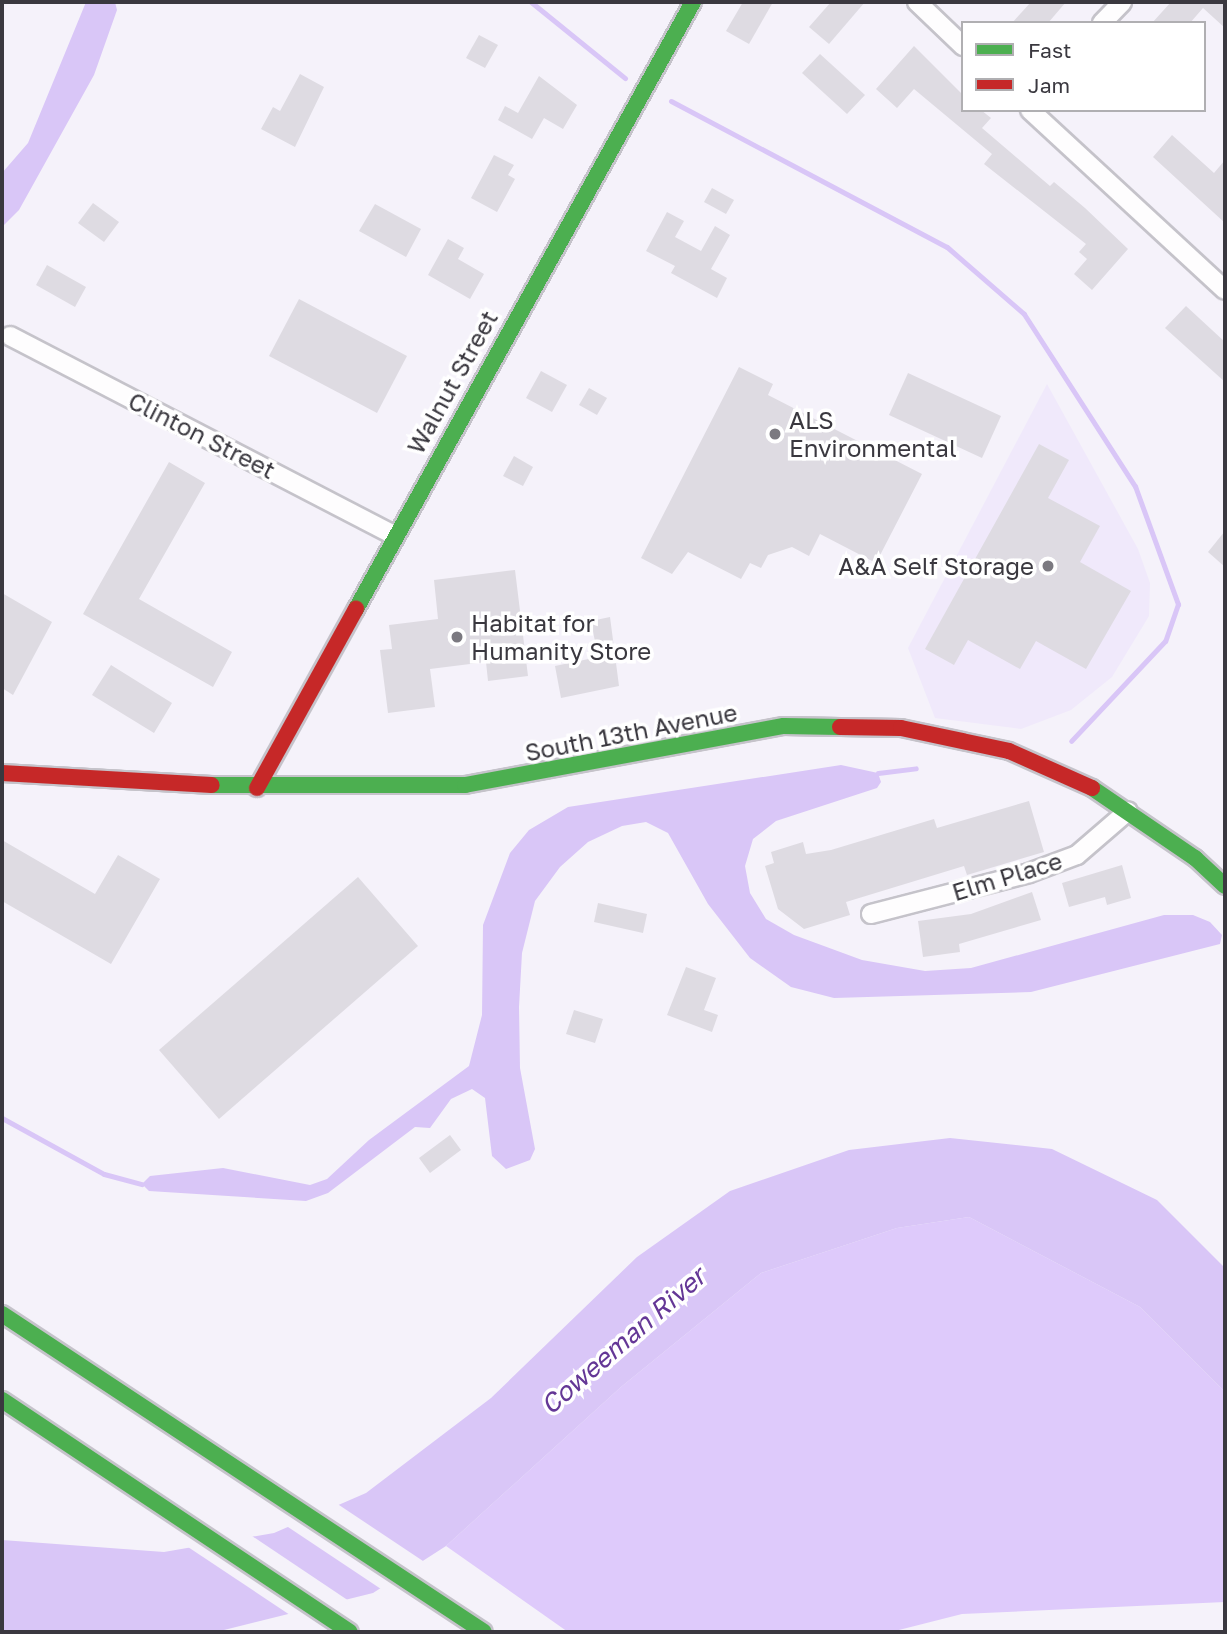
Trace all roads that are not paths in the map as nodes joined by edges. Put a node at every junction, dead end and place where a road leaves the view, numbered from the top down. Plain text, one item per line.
1 (693, 2) edge
2 (917, 2) edge
3 (1122, 2) edge
4 (1104, 21) edge
5 (961, 44) edge
6 (1032, 112) edge
7 (1225, 290) edge
8 (10, 336) dead end
9 (394, 535) junction
10 (2, 773) edge
11 (257, 788) junction
12 (1128, 811) junction
13 (1225, 886) edge
14 (871, 914) dead end
15 (2, 1314) edge
16 (2, 1400) edge
17 (350, 1632) edge
18 (484, 1632) edge

1 - 9 main road, Walnut Street
2 - 5 street
3 - 4 street
6 - 7 street
8 - 9 street, Clinton Street
9 - 11 main road, Walnut Street
10 - 11 main road, South 13th Avenue
11 - 12 main road, South 13th Avenue
12 - 13 main road, South 13th Avenue
12 - 14 street, Elm Place
15 - 18 main road
16 - 17 main road

